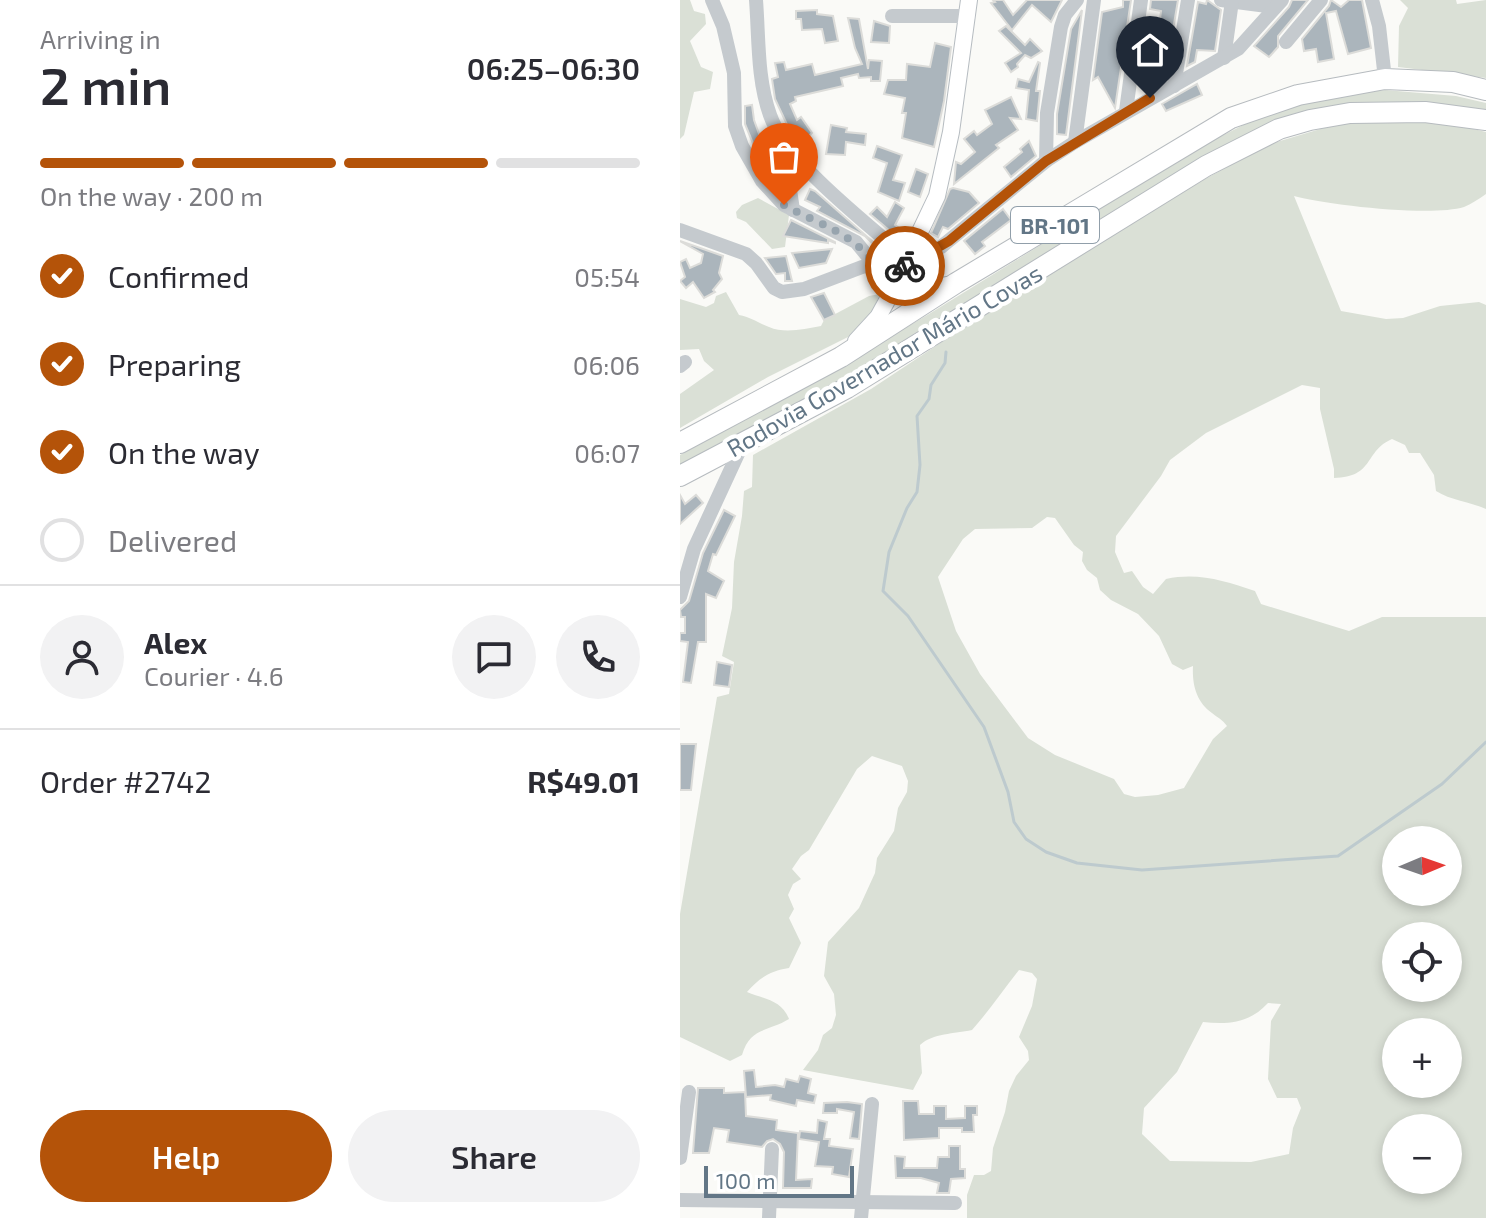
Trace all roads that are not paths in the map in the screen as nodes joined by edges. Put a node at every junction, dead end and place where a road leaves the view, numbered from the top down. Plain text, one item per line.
1 (712, 0) edge
2 (756, 0) edge
3 (1077, 0) edge
4 (1094, 0) edge
5 (1141, 0) edge
6 (1188, 0) edge
7 (1321, 0) edge
8 (1372, 0) edge
9 (1226, 1) edge
10 (1278, 4) edge
11 (968, 8) edge
12 (892, 16) dead end
13 (1286, 42) dead end
14 (1224, 58) junction
15 (1385, 79) junction
16 (1174, 86) junction
17 (1486, 90) edge
18 (1126, 111) junction
19 (1486, 120) edge
20 (1075, 142) junction
21 (783, 143) junction
22 (1046, 161) junction
23 (793, 210) junction
24 (680, 230) edge
25 (874, 264) junction
26 (905, 265) junction
27 (956, 283) junction
28 (841, 357) junction
29 (680, 443) edge
30 (742, 445) junction
31 (680, 476) edge
32 (680, 597) edge
33 (689, 1092) dead end
34 (872, 1104) dead end
35 (772, 1149) dead end
36 (680, 1158) edge
37 (680, 1200) edge
38 (861, 1201) junction
39 (769, 1202) junction
40 (955, 1203) dead end
41 (769, 1218) edge
42 (861, 1218) edge

1 - 23 street
2 - 21 street
3 - 22 street
4 - 20 street
5 - 18 street
6 - 16 street
7 - 13 street
8 - 15 street
9 - 10 street
9 - 14 street
10 - 14 street
11 - 12 street
11 - 26 main road
14 - 16 street
15 - 17 highway, Rodovia Governador Mário Covas / BR-101
15 - 27 highway, Rodovia Governador Mário Covas / BR-101
16 - 18 street
18 - 20 street
19 - 30 highway, Rodovia Governador Mário Covas / BR-101
20 - 22 street
21 - 23 street
21 - 26 street
22 - 26 street
23 - 25 street
24 - 25 street
25 - 26 street
26 - 27 main road
26 - 28 main road
27 - 28 highway, Rodovia Governador Mário Covas / BR-101
28 - 29 highway, Rodovia Governador Mário Covas / BR-101
30 - 31 highway, Rodovia Governador Mário Covas / BR-101
30 - 32 street
33 - 36 street
34 - 38 street
35 - 39 street
37 - 39 street
38 - 39 street
38 - 40 street
38 - 42 street
39 - 41 street

